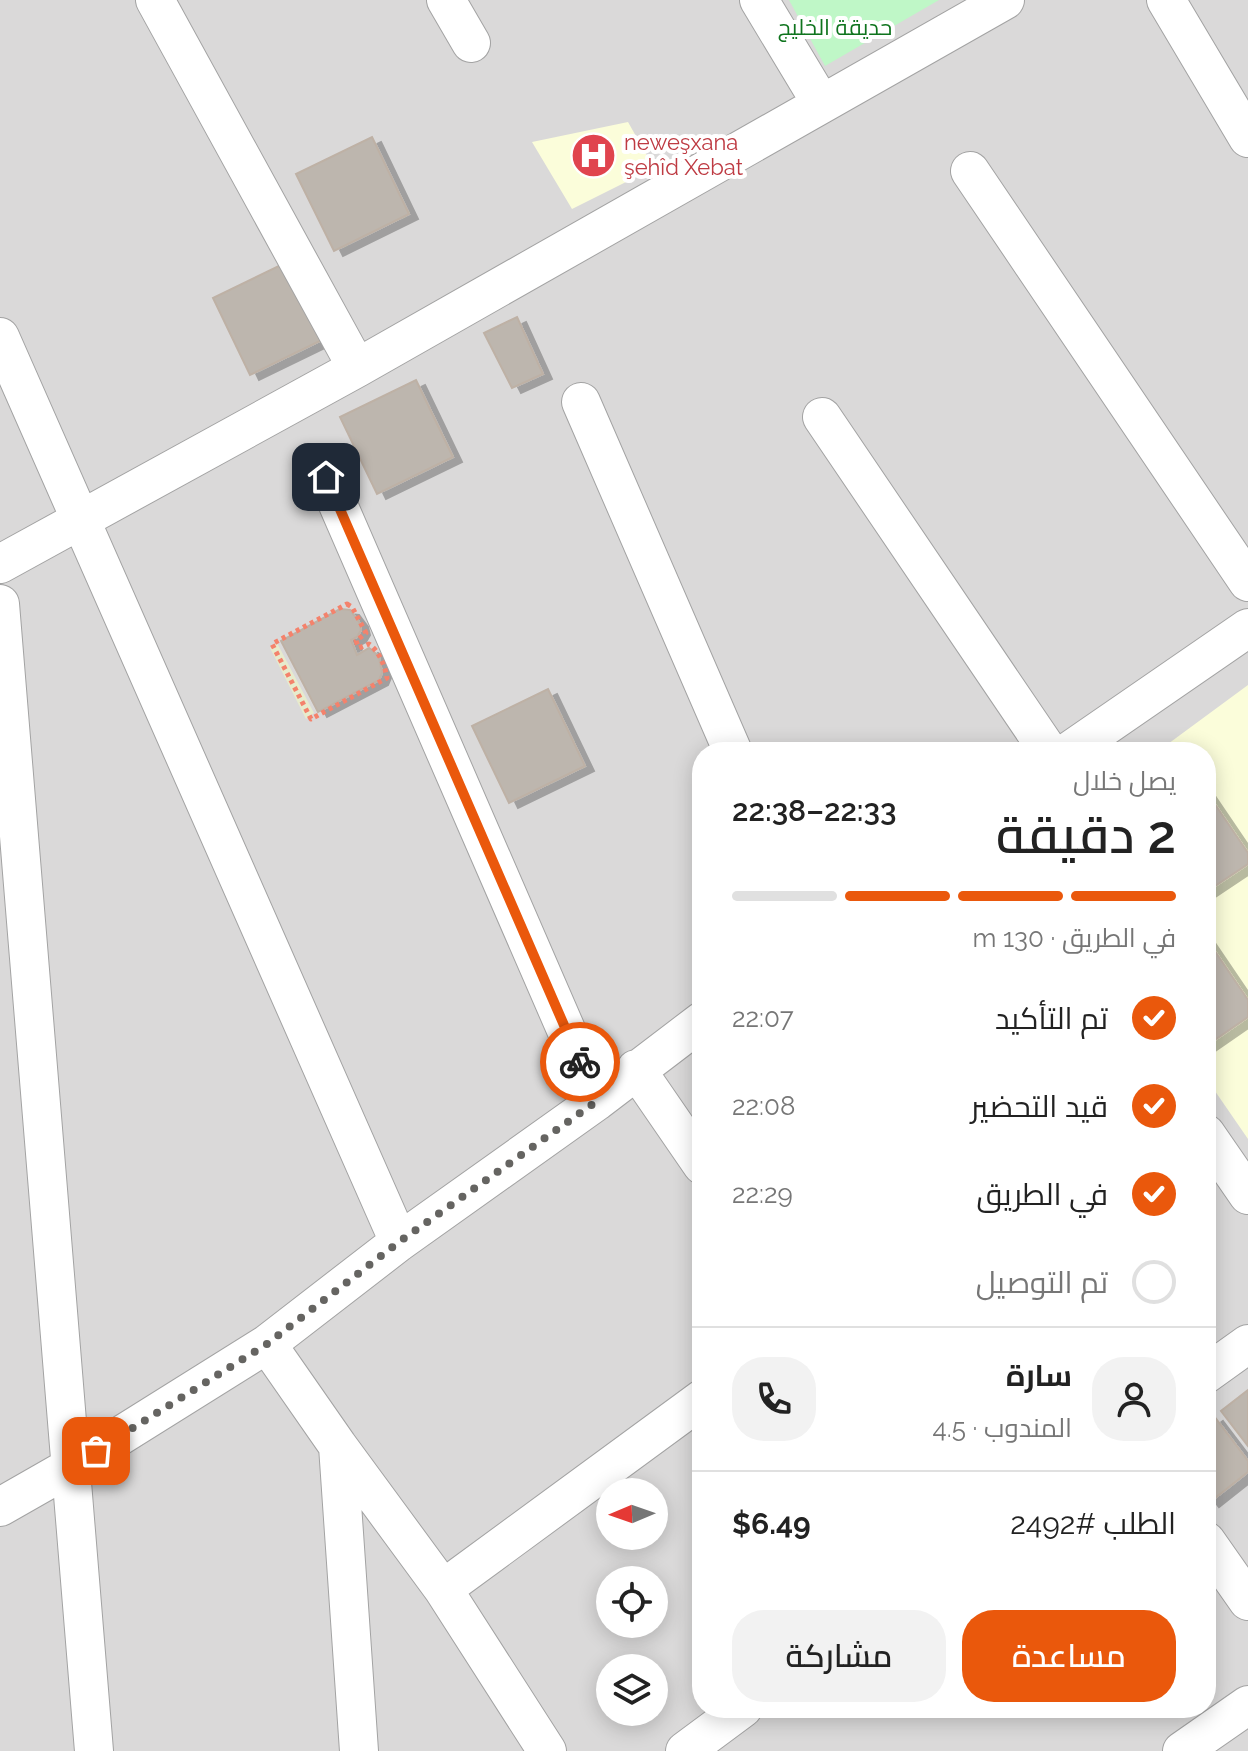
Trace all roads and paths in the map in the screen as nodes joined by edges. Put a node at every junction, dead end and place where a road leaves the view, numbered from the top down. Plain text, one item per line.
1 (155, 0) edge
2 (446, 0) edge
3 (759, 0) edge
4 (1005, 0) edge
5 (1166, 0) edge
6 (471, 43) dead end
7 (821, 103) junction
8 (1248, 138) edge
9 (970, 171) dead end
10 (0, 337) edge
11 (357, 368) junction
12 (581, 402) dead end
13 (822, 417) dead end
14 (326, 477) dead end
15 (80, 519) junction
16 (0, 564) edge
17 (1248, 582) edge
18 (0, 604) edge
19 (1248, 628) edge
20 (387, 678) joint
21 (729, 742) edge
22 (1042, 742) edge
23 (1083, 742) edge
24 (692, 1028) edge
25 (636, 1069) junction
26 (597, 1101) junction
27 (1216, 1149) edge
28 (692, 1150) edge
29 (1248, 1195) edge
30 (399, 1242) junction
31 (267, 1344) junction
32 (1248, 1344) edge
33 (1216, 1367) edge
34 (692, 1406) edge
35 (338, 1446) junction
36 (72, 1466) junction
37 (0, 1507) edge
38 (1216, 1555) edge
39 (443, 1589) junction
40 (1248, 1601) edge
41 (1248, 1705) edge
42 (730, 1718) edge
43 (94, 1751) edge
44 (359, 1751) edge
45 (547, 1751) edge
46 (685, 1751) edge
47 (1182, 1751) edge

1 - 11 street
2 - 6 street
3 - 7 street
4 - 7 street
5 - 8 street
7 - 11 street
9 - 17 street
10 - 15 street
11 - 15 street
12 - 21 street
13 - 22 street
14 - 26 street
15 - 16 street
15 - 30 street
18 - 36 street
19 - 23 street
20 - 20 path
24 - 25 street
25 - 26 street
25 - 28 street
26 - 30 street
27 - 29 street
30 - 31 street
31 - 35 street
31 - 36 street
32 - 33 street
34 - 39 street
35 - 39 street
35 - 44 street
36 - 37 street
36 - 43 street
38 - 40 street
39 - 45 street
41 - 47 street
42 - 46 street

